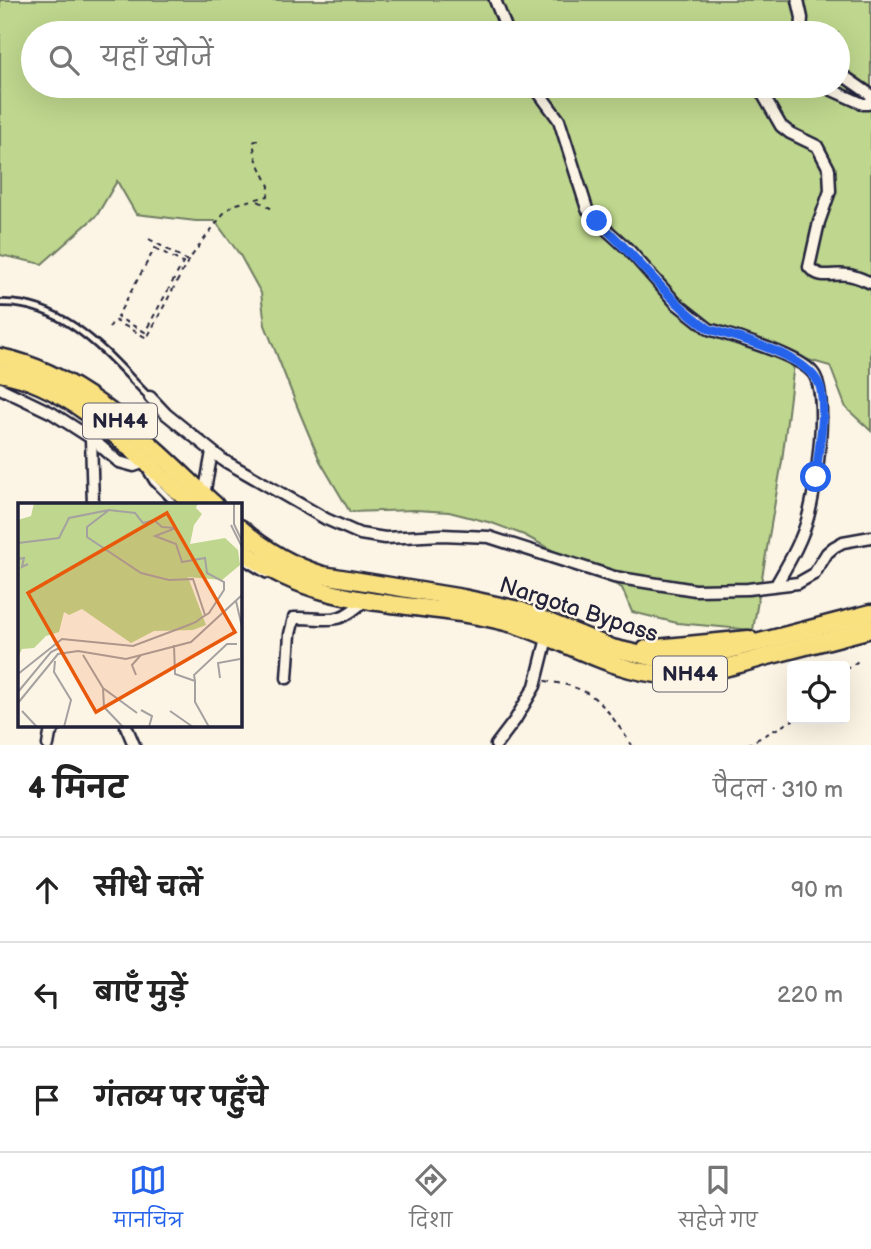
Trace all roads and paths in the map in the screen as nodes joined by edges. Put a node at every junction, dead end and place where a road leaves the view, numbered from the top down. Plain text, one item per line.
1 (495, 0) edge
2 (798, 0) edge
3 (503, 21) edge
4 (802, 21) edge
5 (850, 81) edge
6 (871, 96) edge
7 (543, 98) edge
8 (765, 98) edge
9 (849, 98) edge
10 (871, 101) edge
11 (261, 139) dead end
12 (257, 200) junction
13 (272, 209) dead end
14 (149, 239) dead end
15 (188, 261) junction
16 (871, 283) edge
17 (0, 303) edge
18 (109, 328) dead end
19 (145, 332) joint
20 (4, 370) edge
21 (150, 397) joint
22 (91, 438) junction
23 (212, 452) junction
24 (145, 462) junction
25 (204, 502) edge
26 (93, 503) edge
27 (174, 503) edge
28 (242, 530) edge
29 (871, 537) edge
30 (242, 550) edge
31 (242, 560) edge
32 (271, 578) dead end
33 (776, 585) junction
34 (366, 599) junction
35 (871, 613) edge
36 (516, 617) junction
37 (871, 629) edge
38 (547, 638) junction
39 (860, 660) dead end
40 (850, 667) edge
41 (287, 678) dead end
42 (537, 680) junction
43 (787, 723) edge
44 (55, 727) edge
45 (126, 727) edge
46 (48, 745) edge
47 (134, 745) edge
48 (496, 745) edge
49 (632, 745) edge
50 (747, 745) edge

1 - 3 street
2 - 4 street
5 - 6 street
7 - 33 street
8 - 16 street
9 - 10 street
11 - 12 path
12 - 13 path
12 - 15 path
14 - 15 path
15 - 18 path
17 - 21 lane
19 - 19 path
20 - 22 street
20 - 24 highway, NH44
20 - 25 highway, NH44
21 - 23 street
22 - 24 street
22 - 26 street
23 - 25 street
23 - 33 street
24 - 25 highway, NH44
24 - 27 lane
28 - 36 highway, Nargota Bypass / NH44
29 - 33 street
30 - 34 highway, Nargota Bypass / NH44
31 - 32 lane
34 - 36 highway, Nargota Bypass / NH44
34 - 41 street
35 - 36 highway, Nargota Bypass / NH44
36 - 38 highway, Nargota Bypass / NH44
37 - 38 highway, Nargota Bypass / NH44
38 - 42 street
39 - 40 path
42 - 48 street
42 - 49 path
43 - 50 path
44 - 46 street
45 - 47 street

